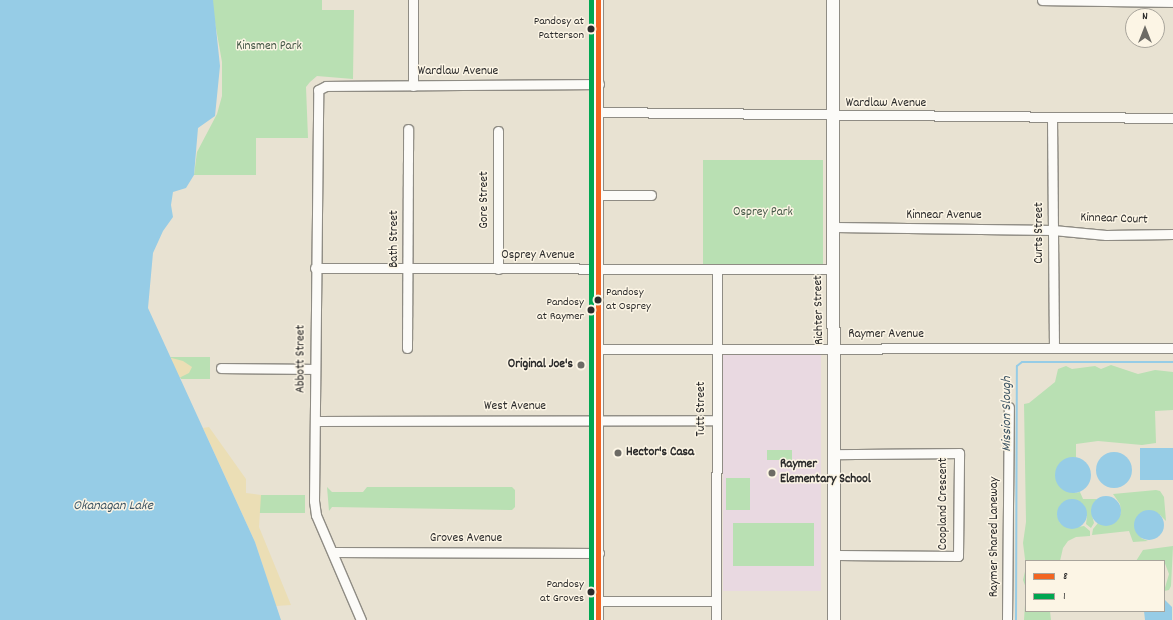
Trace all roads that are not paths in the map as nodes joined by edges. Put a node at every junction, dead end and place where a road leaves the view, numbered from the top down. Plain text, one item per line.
1 (412, 0) edge
2 (598, 0) edge
3 (833, 0) edge
4 (1042, 0) edge
5 (1173, 2) edge
6 (599, 84) junction
7 (413, 86) junction
8 (318, 90) joint
9 (599, 112) junction
10 (834, 116) junction
11 (1052, 118) junction
12 (1173, 118) edge
13 (408, 129) dead end
14 (498, 131) dead end
15 (599, 195) junction
16 (651, 195) dead end
17 (835, 227) junction
18 (1053, 230) junction
19 (1173, 234) edge
20 (315, 268) junction
21 (408, 268) junction
22 (498, 269) junction
23 (599, 269) junction
24 (717, 270) junction
25 (833, 270) junction
26 (407, 348) dead end
27 (834, 348) junction
28 (1054, 348) junction
29 (1173, 348) edge
30 (599, 349) junction
31 (716, 349) junction
32 (221, 368) dead end
33 (315, 369) junction
34 (1009, 407) dead end
35 (599, 420) junction
36 (715, 420) junction
37 (314, 421) junction
38 (834, 454) junction
39 (333, 552) junction
40 (599, 553) junction
41 (834, 555) junction
42 (599, 601) junction
43 (716, 601) junction
44 (361, 620) edge
45 (598, 620) edge
46 (716, 620) edge
47 (834, 620) edge
48 (1008, 620) edge

1 - 7 street
2 - 6 street
3 - 10 main road, Richter Street
4 - 5 street
6 - 7 street, Wardlaw Avenue
6 - 9 street
7 - 8 street, Wardlaw Avenue
8 - 20 street, Abbott Street
9 - 10 street, Wardlaw Avenue
9 - 15 street
10 - 11 street, Wardlaw Avenue
10 - 17 main road, Richter Street
11 - 12 street, Wardlaw Avenue
11 - 18 street, Curts Street
13 - 21 street, Bath Street
14 - 22 street, Gore Street
15 - 16 street
15 - 23 street
17 - 18 street, Kinnear Avenue
17 - 25 main road, Richter Street
18 - 19 street, Kinnear Court
18 - 28 street, Curts Street
20 - 21 street, Osprey Avenue
20 - 33 street, Abbott Street
21 - 22 street, Osprey Avenue
21 - 26 street, Bath Street
22 - 23 street, Osprey Avenue
23 - 24 street, Osprey Avenue
23 - 30 street
24 - 25 street, Osprey Avenue
24 - 31 street, Tutt Street
25 - 27 main road, Richter Street
27 - 28 street, Raymer Avenue
27 - 31 street, Raymer Avenue
27 - 38 main road, Richter Street
28 - 29 street, Raymer Avenue
30 - 31 street, Raymer Avenue
30 - 35 street
31 - 36 street, Tutt Street
32 - 33 street
33 - 37 street, Abbott Street
34 - 48 street, Raymer Shared Laneway
35 - 36 street, West Avenue
35 - 37 street, West Avenue
35 - 40 street
36 - 43 street, Tutt Street
37 - 39 street, Abbott Street
38 - 41 main road, Richter Street
38 - 41 street, Coopland Crescent
39 - 40 street, Groves Avenue
39 - 44 street, Abbott Street
40 - 42 street
41 - 47 main road, Richter Street
42 - 43 street
42 - 45 street
43 - 46 street, Tutt Street

